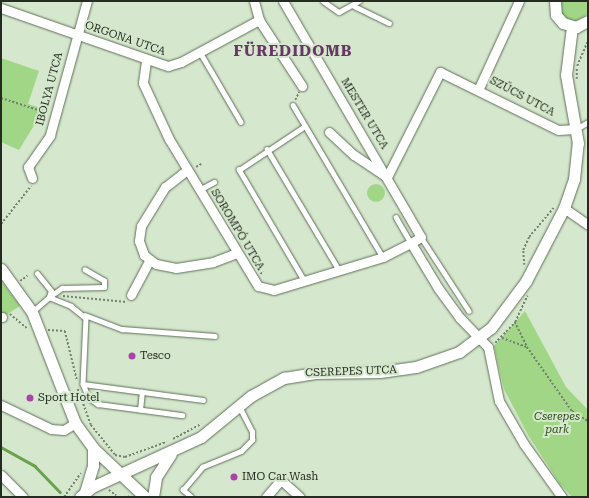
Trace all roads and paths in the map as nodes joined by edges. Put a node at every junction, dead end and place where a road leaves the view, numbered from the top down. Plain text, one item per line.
1 (87, 1) edge
2 (254, 1) edge
3 (283, 1) edge
4 (323, 1) edge
5 (358, 1) edge
6 (519, 1) edge
7 (555, 1) edge
8 (354, 6) junction
9 (1, 8) edge
10 (258, 20) junction
11 (588, 21) edge
12 (389, 23) dead end
13 (572, 27) junction
14 (78, 35) junction
15 (588, 40) edge
16 (581, 42) dead end
17 (582, 47) junction
18 (200, 52) junction
19 (146, 60) junction
20 (577, 68) dead end
21 (302, 86) joint
22 (479, 88) junction
23 (61, 97) junction
24 (1, 98) edge
25 (293, 105) joint
26 (242, 122) dead end
27 (588, 122) edge
28 (305, 126) junction
29 (576, 129) junction
30 (329, 132) dead end
31 (267, 149) junction
32 (201, 164) dead end
33 (191, 168) junction
34 (387, 177) junction
35 (32, 178) joint
36 (214, 182) dead end
37 (199, 190) junction
38 (222, 202) dead end
39 (218, 204) dead end
40 (559, 207) junction
41 (396, 217) dead end
42 (1, 224) edge
43 (588, 225) edge
44 (421, 237) junction
45 (243, 238) dead end
46 (240, 240) dead end
47 (412, 243) junction
48 (236, 253) junction
49 (383, 257) junction
50 (149, 261) junction
51 (1, 269) edge
52 (524, 269) dead end
53 (85, 270) dead end
54 (339, 270) junction
55 (263, 272) dead end
56 (37, 274) dead end
57 (260, 274) dead end
58 (27, 276) dead end
59 (304, 281) junction
60 (19, 282) dead end
61 (131, 295) joint
62 (51, 296) junction
63 (469, 311) dead end
64 (32, 312) junction
65 (86, 315) junction
66 (4, 316) edge
67 (515, 322) dead end
68 (41, 333) junction
69 (215, 336) dead end
70 (502, 338) dead end
71 (479, 339) junction
72 (527, 347) junction
73 (83, 384) junction
74 (142, 392) junction
75 (203, 400) dead end
76 (1, 405) edge
77 (239, 407) junction
78 (140, 410) junction
79 (182, 415) dead end
80 (588, 421) edge
81 (75, 423) junction
82 (202, 423) dead end
83 (93, 448) junction
84 (171, 453) junction
85 (115, 455) dead end
86 (118, 474) junction
87 (1, 475) edge
88 (109, 490) dead end
89 (116, 494) dead end
90 (81, 496) edge
91 (23, 497) edge
92 (144, 497) edge
93 (153, 497) edge
94 (191, 497) edge
95 (266, 497) edge
96 (300, 497) edge
97 (562, 497) edge

1 - 14 street, IBOLYA UTCA
2 - 10 street
3 - 34 street, MESTER UTCA
4 - 8 lane
5 - 8 lane
6 - 22 street, SZŰCS UTCA
7 - 13 street
8 - 12 lane
9 - 14 street, ORGONA UTCA
10 - 18 street, ORGONA UTCA
10 - 21 street
11 - 13 street
13 - 29 street, CSEREPES UTCA
14 - 19 street, ORGONA UTCA
14 - 23 street, IBOLYA UTCA
15 - 17 path
16 - 17 path
17 - 20 path
18 - 19 street, ORGONA UTCA
18 - 26 lane
19 - 33 street, SOROMPÓ UTCA
21 - 25 path
22 - 29 street, SZŰCS UTCA
22 - 34 street, SZŰCS UTCA
23 - 24 path
23 - 35 street, IBOLYA UTCA
25 - 28 lane
27 - 29 lane
28 - 31 lane
28 - 49 lane
29 - 40 street, CSEREPES UTCA
30 - 34 street, MESTER UTCA
31 - 54 lane
31 - 59 lane
32 - 33 path
33 - 37 street, SOROMPÓ UTCA
33 - 50 street
34 - 44 street, MESTER UTCA
35 - 42 path
36 - 37 lane
37 - 48 street, SOROMPÓ UTCA
38 - 39 path
40 - 43 street
40 - 52 path
40 - 71 street, CSEREPES UTCA
41 - 47 lane
44 - 47 street
44 - 63 lane
45 - 46 path
47 - 49 street, SOROMPÓ UTCA
47 - 71 street
48 - 50 street
48 - 59 street, SOROMPÓ UTCA
49 - 54 street, SOROMPÓ UTCA
50 - 61 street
51 - 64 street
53 - 62 lane
54 - 59 street, SOROMPÓ UTCA
55 - 57 path
56 - 62 lane
58 - 60 path
61 - 62 path
62 - 64 lane
62 - 65 lane
64 - 68 street
65 - 69 lane
65 - 73 lane
66 - 68 path
67 - 72 path
68 - 81 street
70 - 72 path
71 - 77 street, CSEREPES UTCA
71 - 97 street
72 - 80 path
73 - 74 lane
73 - 78 lane
74 - 75 lane
74 - 78 lane
76 - 81 street
77 - 84 street, CSEREPES UTCA
77 - 94 lane
78 - 79 lane
81 - 83 street
82 - 85 path
83 - 86 street
83 - 90 street
84 - 86 street, CSEREPES UTCA
84 - 93 street
86 - 90 street, CSEREPES UTCA
86 - 92 street
87 - 91 street
88 - 89 path
95 - 96 street

